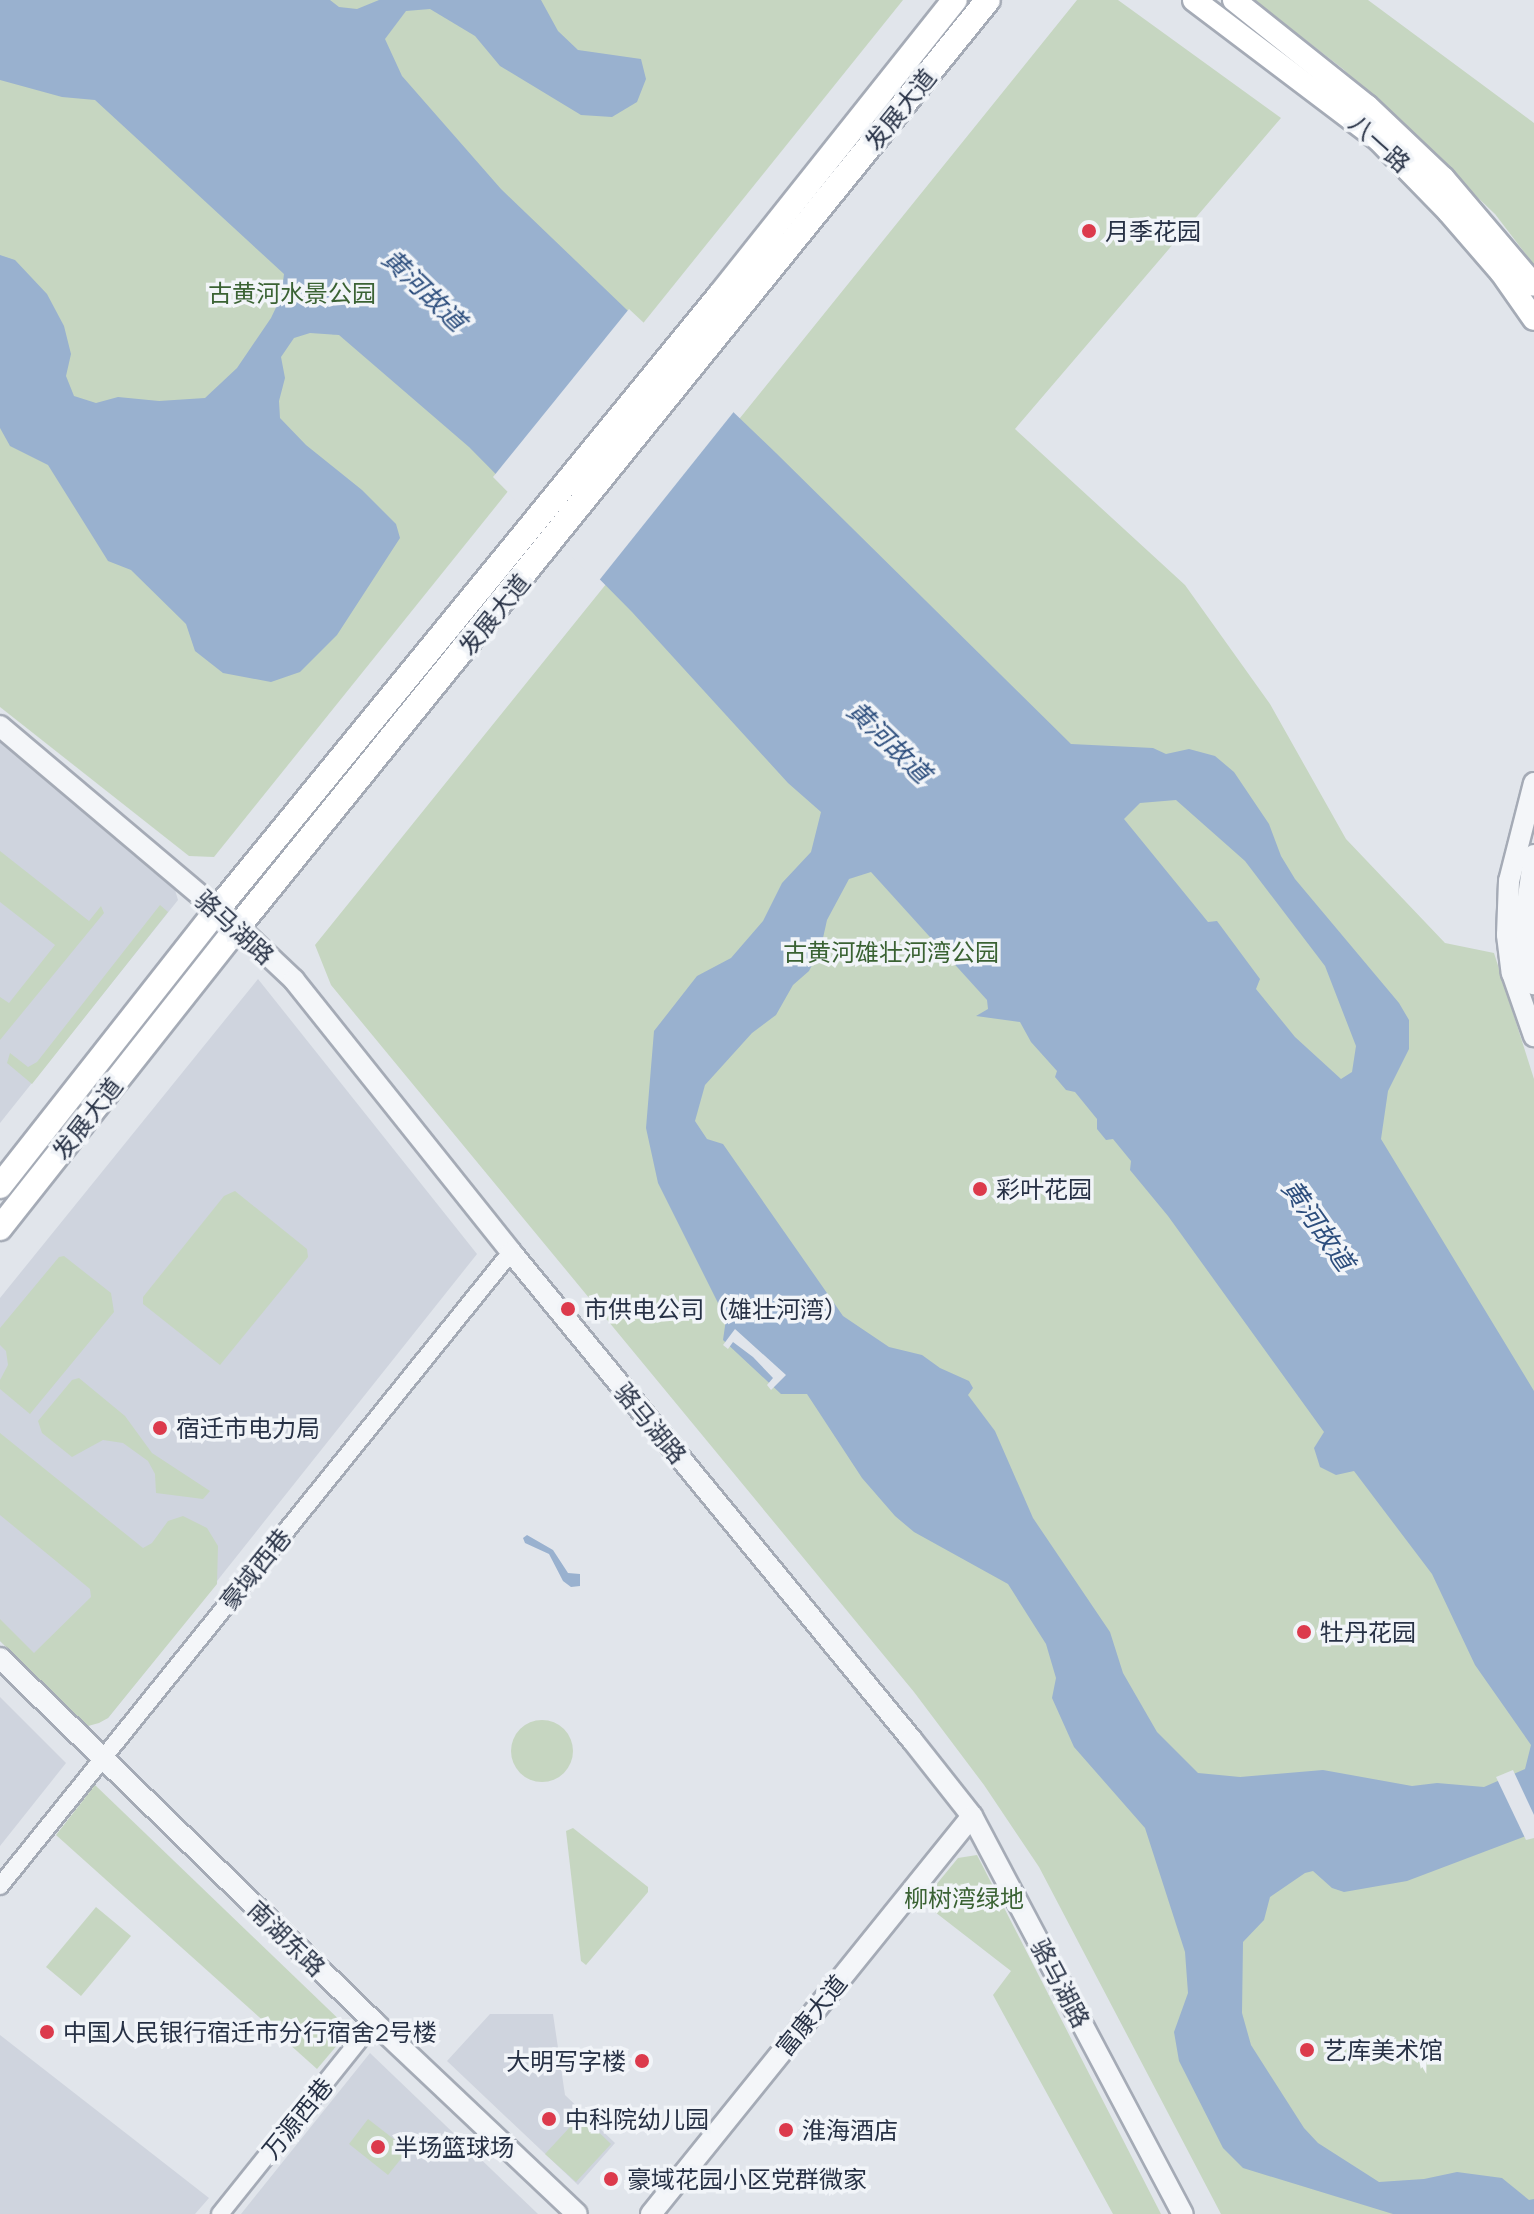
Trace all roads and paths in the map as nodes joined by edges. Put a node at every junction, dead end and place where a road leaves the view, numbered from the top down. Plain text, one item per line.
1 (955, 0) edge
2 (988, 0) edge
3 (1194, 0) edge
4 (1234, 0) edge
5 (1534, 285) edge
6 (729, 302) junction
7 (1534, 319) edge
8 (0, 726) edge
9 (1534, 783) edge
10 (1534, 855) edge
11 (217, 910) junction
12 (238, 927) junction
13 (1534, 984) edge
14 (1534, 1036) edge
15 (0, 1186) edge
16 (0, 1228) edge
17 (511, 1252) junction
18 (0, 1658) edge
19 (101, 1759) junction
20 (972, 1816) junction
21 (0, 1886) edge
22 (374, 2022) junction
23 (220, 2214) edge
24 (577, 2214) edge
25 (651, 2214) edge
26 (1183, 2214) edge

1 - 6 main road, 发展大道
2 - 6 main road, 发展大道
3 - 7 main road, 八一路
4 - 5 main road, 八一路
6 - 11 main road, 发展大道
6 - 12 main road, 发展大道
8 - 11 street, 骆马湖路
9 - 14 street
10 - 13 street
11 - 12 street, 骆马湖路
11 - 15 main road, 发展大道
12 - 16 main road, 发展大道
12 - 17 street, 骆马湖路
17 - 19 street, 豪域西巷
17 - 20 street, 骆马湖路
18 - 19 street, 南湖东路
19 - 21 street, 豪域西巷
19 - 22 street, 南湖东路
20 - 25 street, 富康大道
20 - 26 street, 骆马湖路
22 - 23 street, 万源西巷
22 - 24 street, 南湖东路

